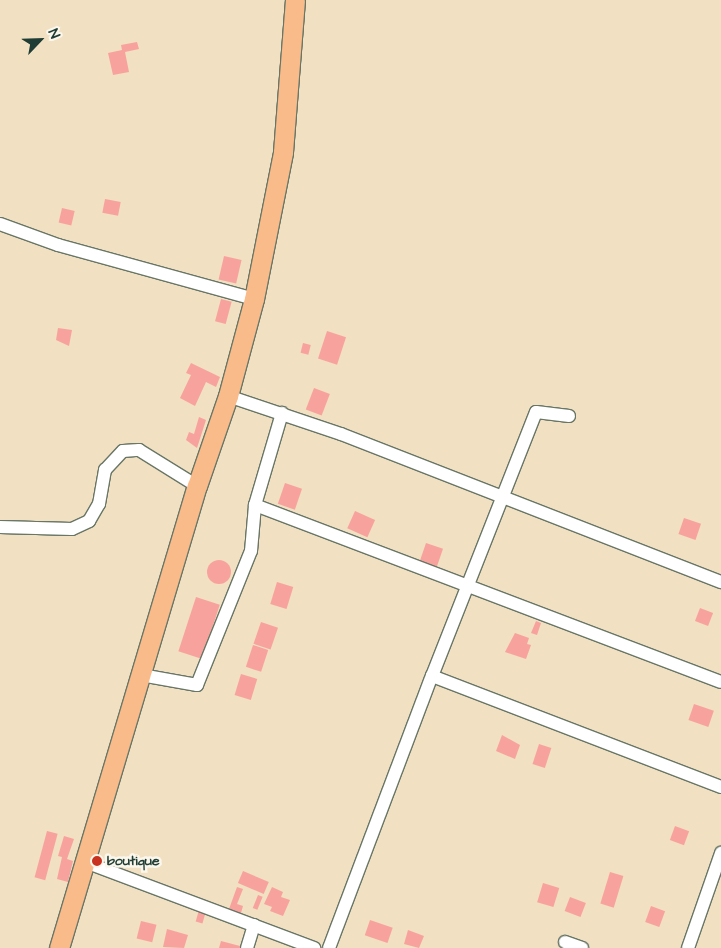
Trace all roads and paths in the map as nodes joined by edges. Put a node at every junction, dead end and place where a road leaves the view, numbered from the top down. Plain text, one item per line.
1 (295, 0) edge
2 (0, 224) edge
3 (254, 299) junction
4 (228, 396) junction
5 (282, 413) junction
6 (569, 416) dead end
7 (197, 486) junction
8 (501, 498) junction
9 (255, 505) junction
10 (0, 527) edge
11 (721, 582) edge
12 (467, 585) junction
13 (141, 675) junction
14 (432, 676) junction
15 (721, 682) edge
16 (721, 787) edge
17 (721, 854) edge
18 (85, 862) junction
19 (254, 926) junction
20 (565, 942) dead end
21 (59, 948) edge
22 (247, 948) edge
23 (314, 948) edge
24 (329, 948) edge
25 (582, 948) edge
26 (688, 948) edge

1 - 3 highway
2 - 3 street
3 - 4 highway
4 - 5 street
4 - 7 highway
5 - 8 street
5 - 9 street
6 - 8 street
7 - 10 street
7 - 13 highway
8 - 11 street
8 - 12 street
9 - 12 street
9 - 13 street
12 - 14 street
12 - 15 street
13 - 18 highway
14 - 16 street
14 - 24 street
17 - 26 street
18 - 19 street
18 - 21 highway
19 - 22 street
19 - 23 street
20 - 25 street

